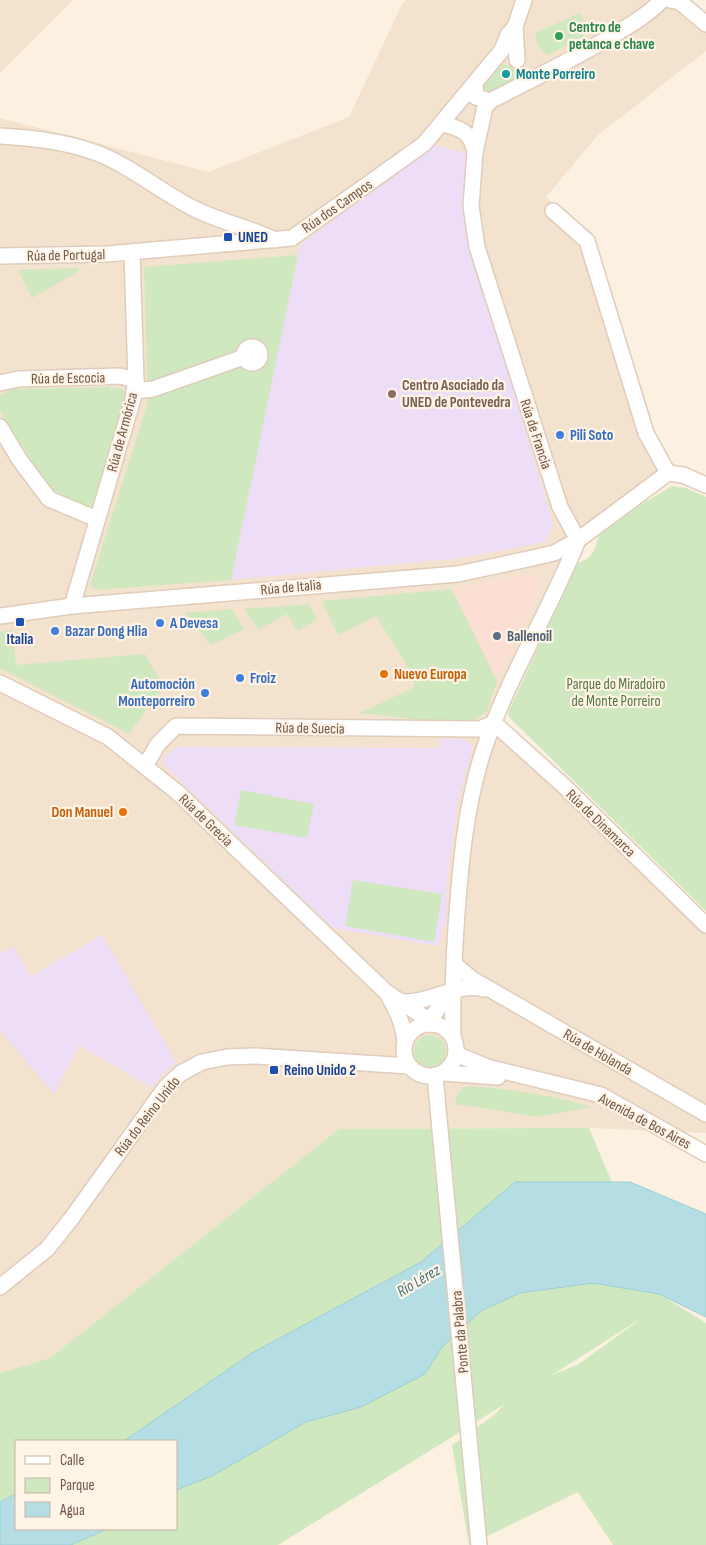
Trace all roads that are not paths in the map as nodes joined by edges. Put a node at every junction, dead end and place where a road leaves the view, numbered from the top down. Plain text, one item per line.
1 (524, 0) edge
2 (662, 0) edge
3 (678, 0) edge
4 (706, 24) edge
5 (515, 27) junction
6 (493, 60) junction
7 (517, 60) junction
8 (475, 83) junction
9 (518, 87) junction
10 (490, 101) junction
11 (442, 124) junction
12 (0, 136) edge
13 (475, 152) junction
14 (553, 211) dead end
15 (276, 240) junction
16 (132, 252) junction
17 (0, 256) edge
18 (244, 357) dead end
19 (0, 383) edge
20 (135, 385) junction
21 (0, 427) edge
22 (668, 473) junction
23 (706, 485) edge
24 (97, 519) junction
25 (578, 540) junction
26 (72, 606) junction
27 (0, 616) edge
28 (0, 683) edge
29 (494, 723) junction
30 (145, 766) junction
31 (706, 925) edge
32 (454, 964) junction
33 (490, 990) junction
34 (451, 991) junction
35 (386, 992) junction
36 (404, 1002) junction
37 (452, 1009) junction
38 (430, 1024) junction
39 (453, 1038) junction
40 (405, 1043) junction
41 (456, 1054) junction
42 (409, 1066) junction
43 (440, 1074) junction
44 (554, 1083) junction
45 (706, 1114) edge
46 (706, 1154) edge
47 (0, 1287) edge
48 (479, 1545) edge

1 - 5 street
2 - 9 street
3 - 4 street
5 - 6 street
5 - 7 street
6 - 7 street
6 - 8 street
7 - 9 street
8 - 10 street
8 - 11 street, Rúa dos Campos
9 - 10 street
10 - 13 street, Rúa de Francia
11 - 13 street
11 - 15 street, Rúa dos Campos
12 - 15 street
13 - 25 street, Rúa de Francia
14 - 22 street
15 - 16 street, Rúa dos Campos
16 - 17 street, Rúa de Portugal
16 - 20 street, Rúa de Armórica
18 - 20 street, Rúa de Escocia
19 - 20 street, Rúa de Escocia
20 - 24 street, Rúa de Armórica
21 - 24 street
22 - 23 street
22 - 25 street
24 - 26 street, Rúa de Armórica
25 - 26 street, Rúa de Italia
25 - 29 street
26 - 27 street, Rúa de Italia
28 - 30 street, Rúa de Grecia
29 - 30 street, Rúa de Suecia
29 - 31 street, Rúa de Dinamarca
29 - 32 street
30 - 35 street, Rúa de Grecia
32 - 33 street, Rúa de Holanda
32 - 34 street
33 - 34 street, Rúa de Holanda
33 - 37 street
33 - 45 street, Rúa de Holanda
34 - 36 street, Rúa de Holanda
34 - 37 street
34 - 38 street
35 - 36 street, Rúa de Grecia
35 - 40 street, Rúa de Grecia
36 - 38 street, Rúa de Grecia
37 - 39 street
38 - 39 street
38 - 40 street
39 - 41 street
40 - 42 street
41 - 43 street
41 - 44 street, Avenida de Bos Aires
42 - 43 street
42 - 47 street, Rúa do Reino Unido
43 - 44 street, Avenida de Bos Aires
43 - 48 street, Ponte da Palabra
44 - 46 street, Avenida de Bos Aires

